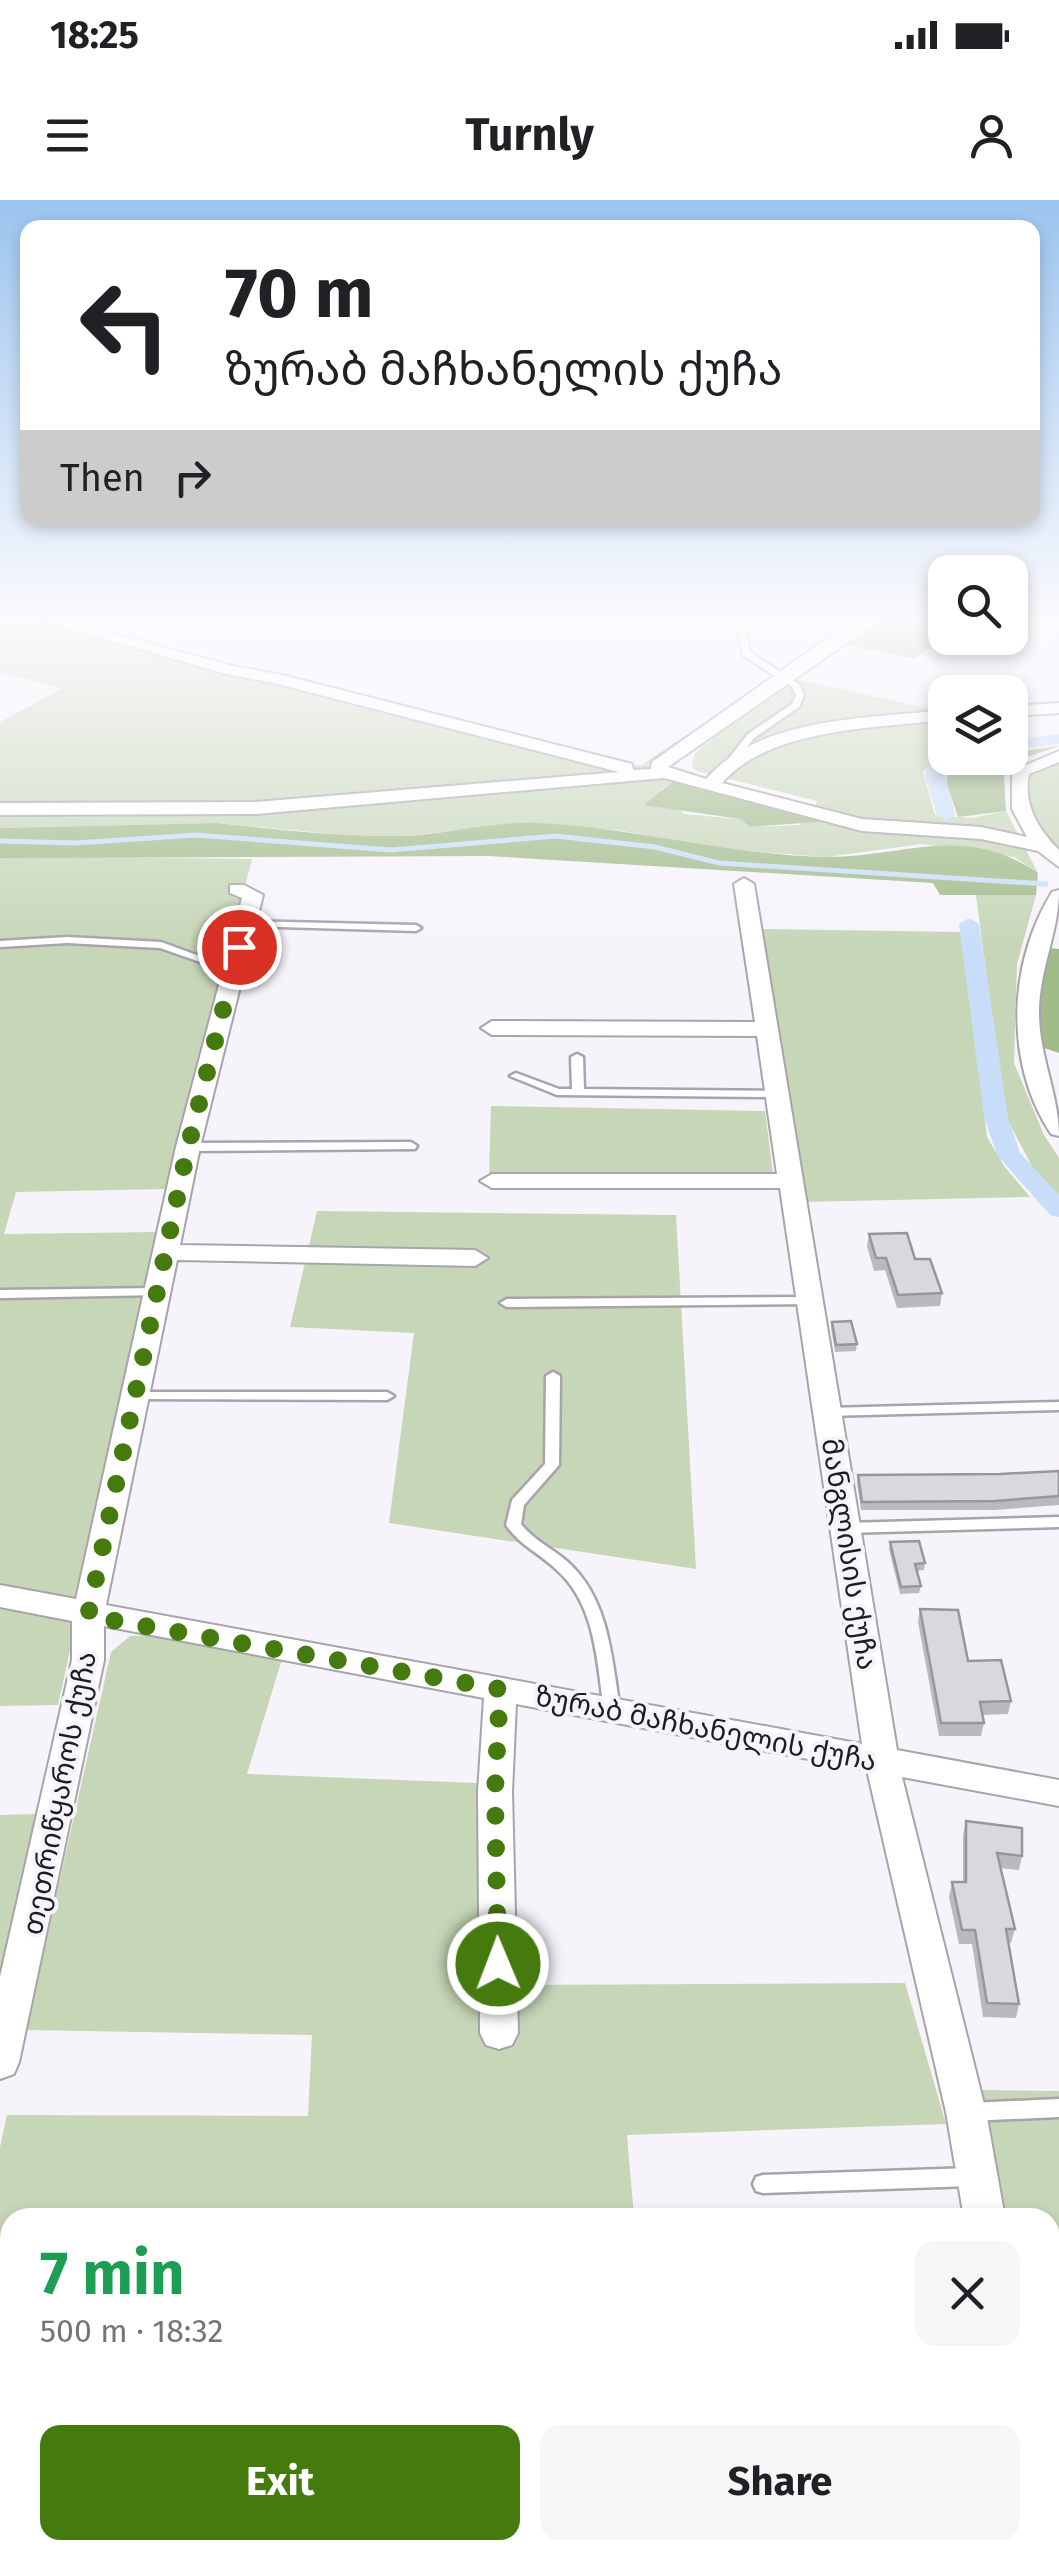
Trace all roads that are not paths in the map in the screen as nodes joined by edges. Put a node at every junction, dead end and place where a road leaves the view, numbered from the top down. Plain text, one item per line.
1 (477, 730) edge
2 (710, 730) edge
3 (760, 730) edge
4 (815, 730) edge
5 (1059, 756) edge
6 (731, 762) junction
7 (658, 773) junction
8 (710, 785) junction
9 (0, 809) edge
10 (1042, 846) junction
11 (1059, 861) edge
12 (744, 884) dead end
13 (237, 890) dead end
14 (1057, 902) edge
15 (245, 924) junction
16 (416, 928) dead end
17 (0, 944) edge
18 (233, 970) junction
19 (492, 1028) dead end
20 (767, 1029) junction
21 (578, 1057) dead end
22 (1031, 1060) junction
23 (1059, 1062) edge
24 (516, 1076) dead end
25 (578, 1092) junction
26 (777, 1094) junction
27 (1059, 1128) edge
28 (411, 1146) dead end
29 (188, 1147) junction
30 (492, 1180) dead end
31 (791, 1181) junction
32 (166, 1252) junction
33 (475, 1258) dead end
34 (157, 1292) junction
35 (0, 1294) edge
36 (810, 1302) junction
37 (508, 1303) dead end
38 (553, 1376) dead end
39 (135, 1396) junction
40 (387, 1396) dead end
41 (1059, 1406) edge
42 (827, 1412) junction
43 (1059, 1522) edge
44 (845, 1528) junction
45 (0, 1596) edge
46 (88, 1616) junction
47 (500, 1689) junction
48 (612, 1710) junction
49 (882, 1762) junction
50 (1059, 1792) edge
51 (499, 2033) dead end
52 (0, 2062) edge
53 (1059, 2108) edge
54 (966, 2112) junction
55 (977, 2176) junction
56 (763, 2184) dead end
57 (983, 2208) edge

1 - 7 street
2 - 7 street
3 - 6 lane
4 - 6 street
5 - 10 street
6 - 8 street
7 - 8 street
7 - 9 street
8 - 10 street
10 - 11 street
12 - 20 street, მანგლისის ქუჩა
13 - 15 street, თეთრიწყაროს ქუჩა
14 - 22 street
15 - 16 lane
15 - 18 street, თეთრიწყაროს ქუჩა
17 - 18 lane
18 - 29 street, თეთრიწყაროს ქუჩა
19 - 20 street
20 - 26 street, მანგლისის ქუჩა
21 - 25 lane
22 - 23 street
22 - 27 street
24 - 25 lane
25 - 26 lane
26 - 31 street, მანგლისის ქუჩა
28 - 29 lane
29 - 32 street, თეთრიწყაროს ქუჩა
30 - 31 street
31 - 36 street, მანგლისის ქუჩა
32 - 33 street
32 - 34 street, თეთრიწყაროს ქუჩა
34 - 35 lane
34 - 39 street, თეთრიწყაროს ქუჩა
36 - 37 lane
36 - 42 street, მანგლისის ქუჩა
38 - 48 lane
39 - 40 lane
39 - 46 street, თეთრიწყაროს ქუჩა
41 - 42 lane
42 - 44 street, მანგლისის ქუჩა
43 - 44 lane
44 - 49 street, მანგლისის ქუჩა
45 - 46 street, ზურაბ მაჩხანელის ქუჩა
46 - 47 street, ზურაბ მაჩხანელის ქუჩა
46 - 52 street, თეთრიწყაროს ქუჩა
47 - 48 street, ზურაბ მაჩხანელის ქუჩა
47 - 51 street
48 - 49 street, ზურაბ მაჩხანელის ქუჩა
49 - 50 street, ზურაბ მაჩხანელის ქუჩა
49 - 54 street, მანგლისის ქუჩა
53 - 54 lane
54 - 55 street, მანგლისის ქუჩა
55 - 56 lane
55 - 57 street, მანგლისის ქუჩა

